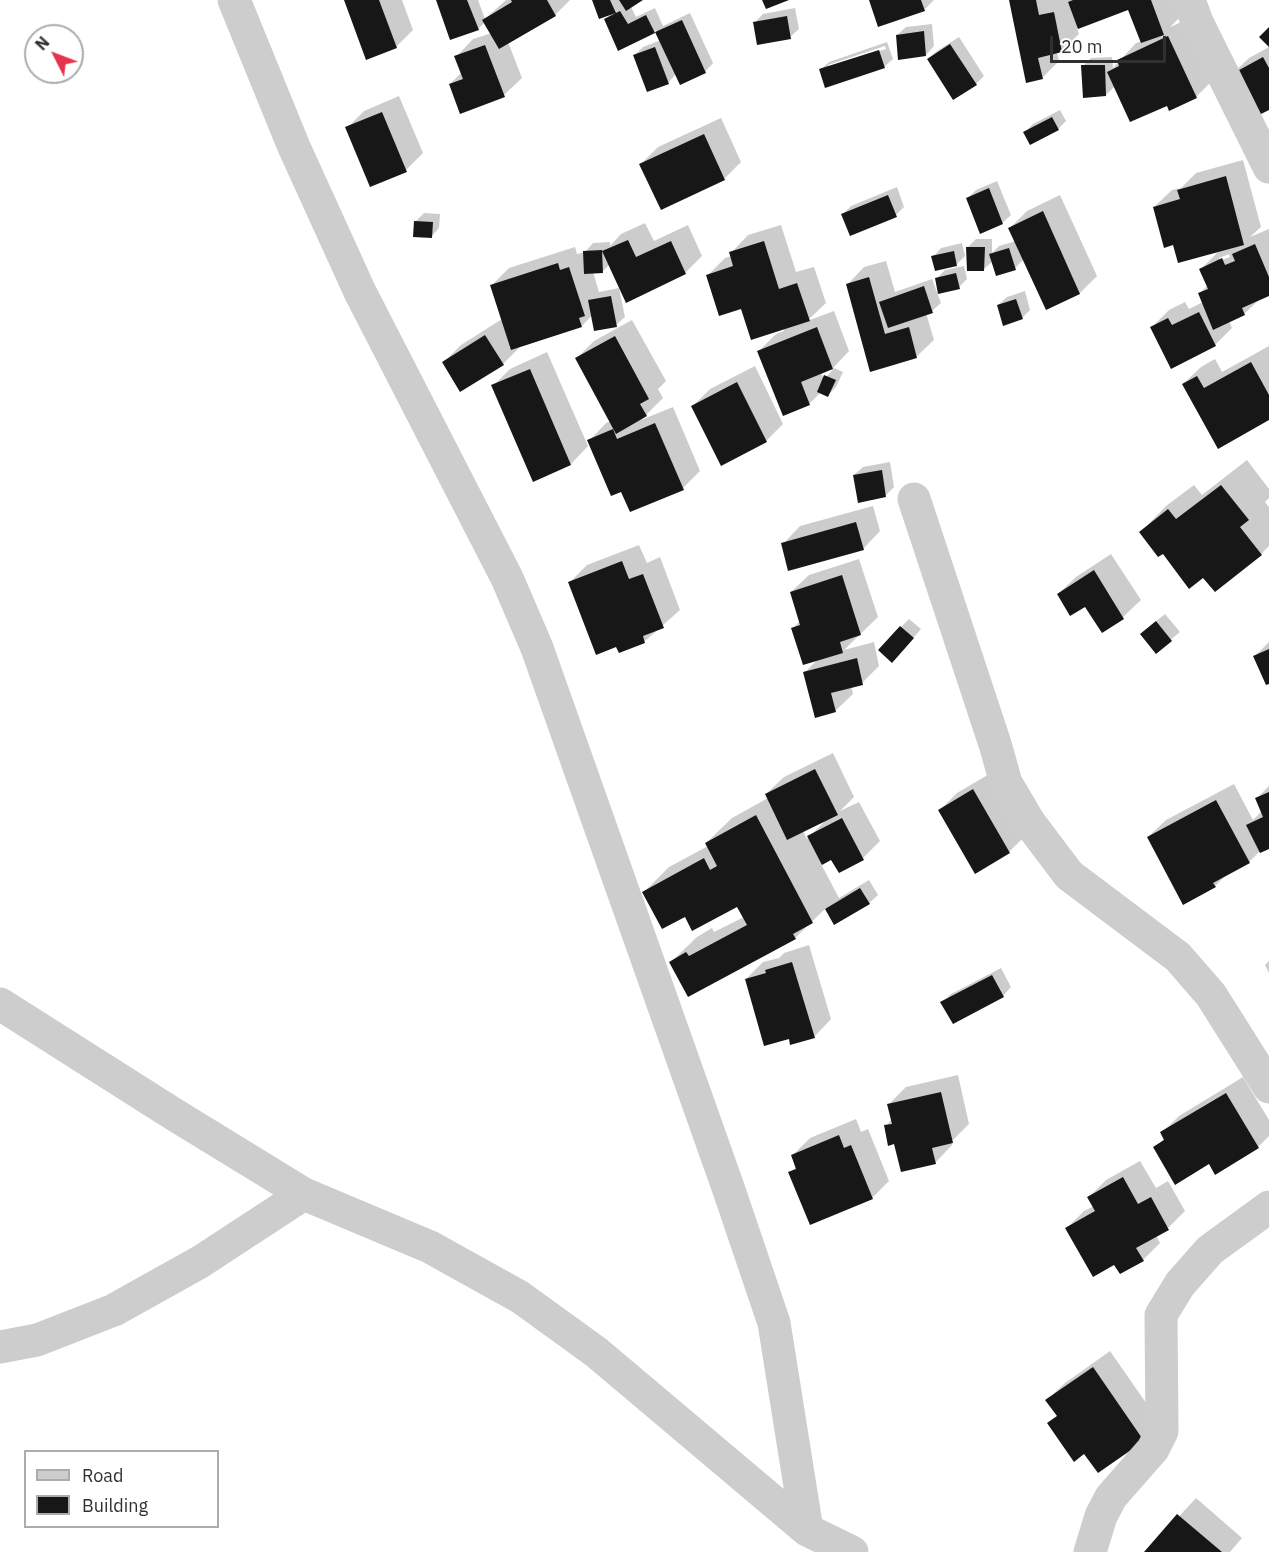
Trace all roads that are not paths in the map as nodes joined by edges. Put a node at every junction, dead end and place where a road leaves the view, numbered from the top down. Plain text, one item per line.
1 (234, 0) edge
2 (1189, 0) edge
3 (1268, 162) edge
4 (914, 499) dead end
5 (0, 1004) edge
6 (1269, 1087) edge
7 (304, 1194) junction
8 (1269, 1207) edge
9 (0, 1347) edge
10 (807, 1530) junction
11 (852, 1552) edge
12 (1090, 1552) edge

1 - 10 street
2 - 3 street
4 - 6 street
5 - 7 street
7 - 9 street
7 - 10 street
8 - 12 street
10 - 11 street

